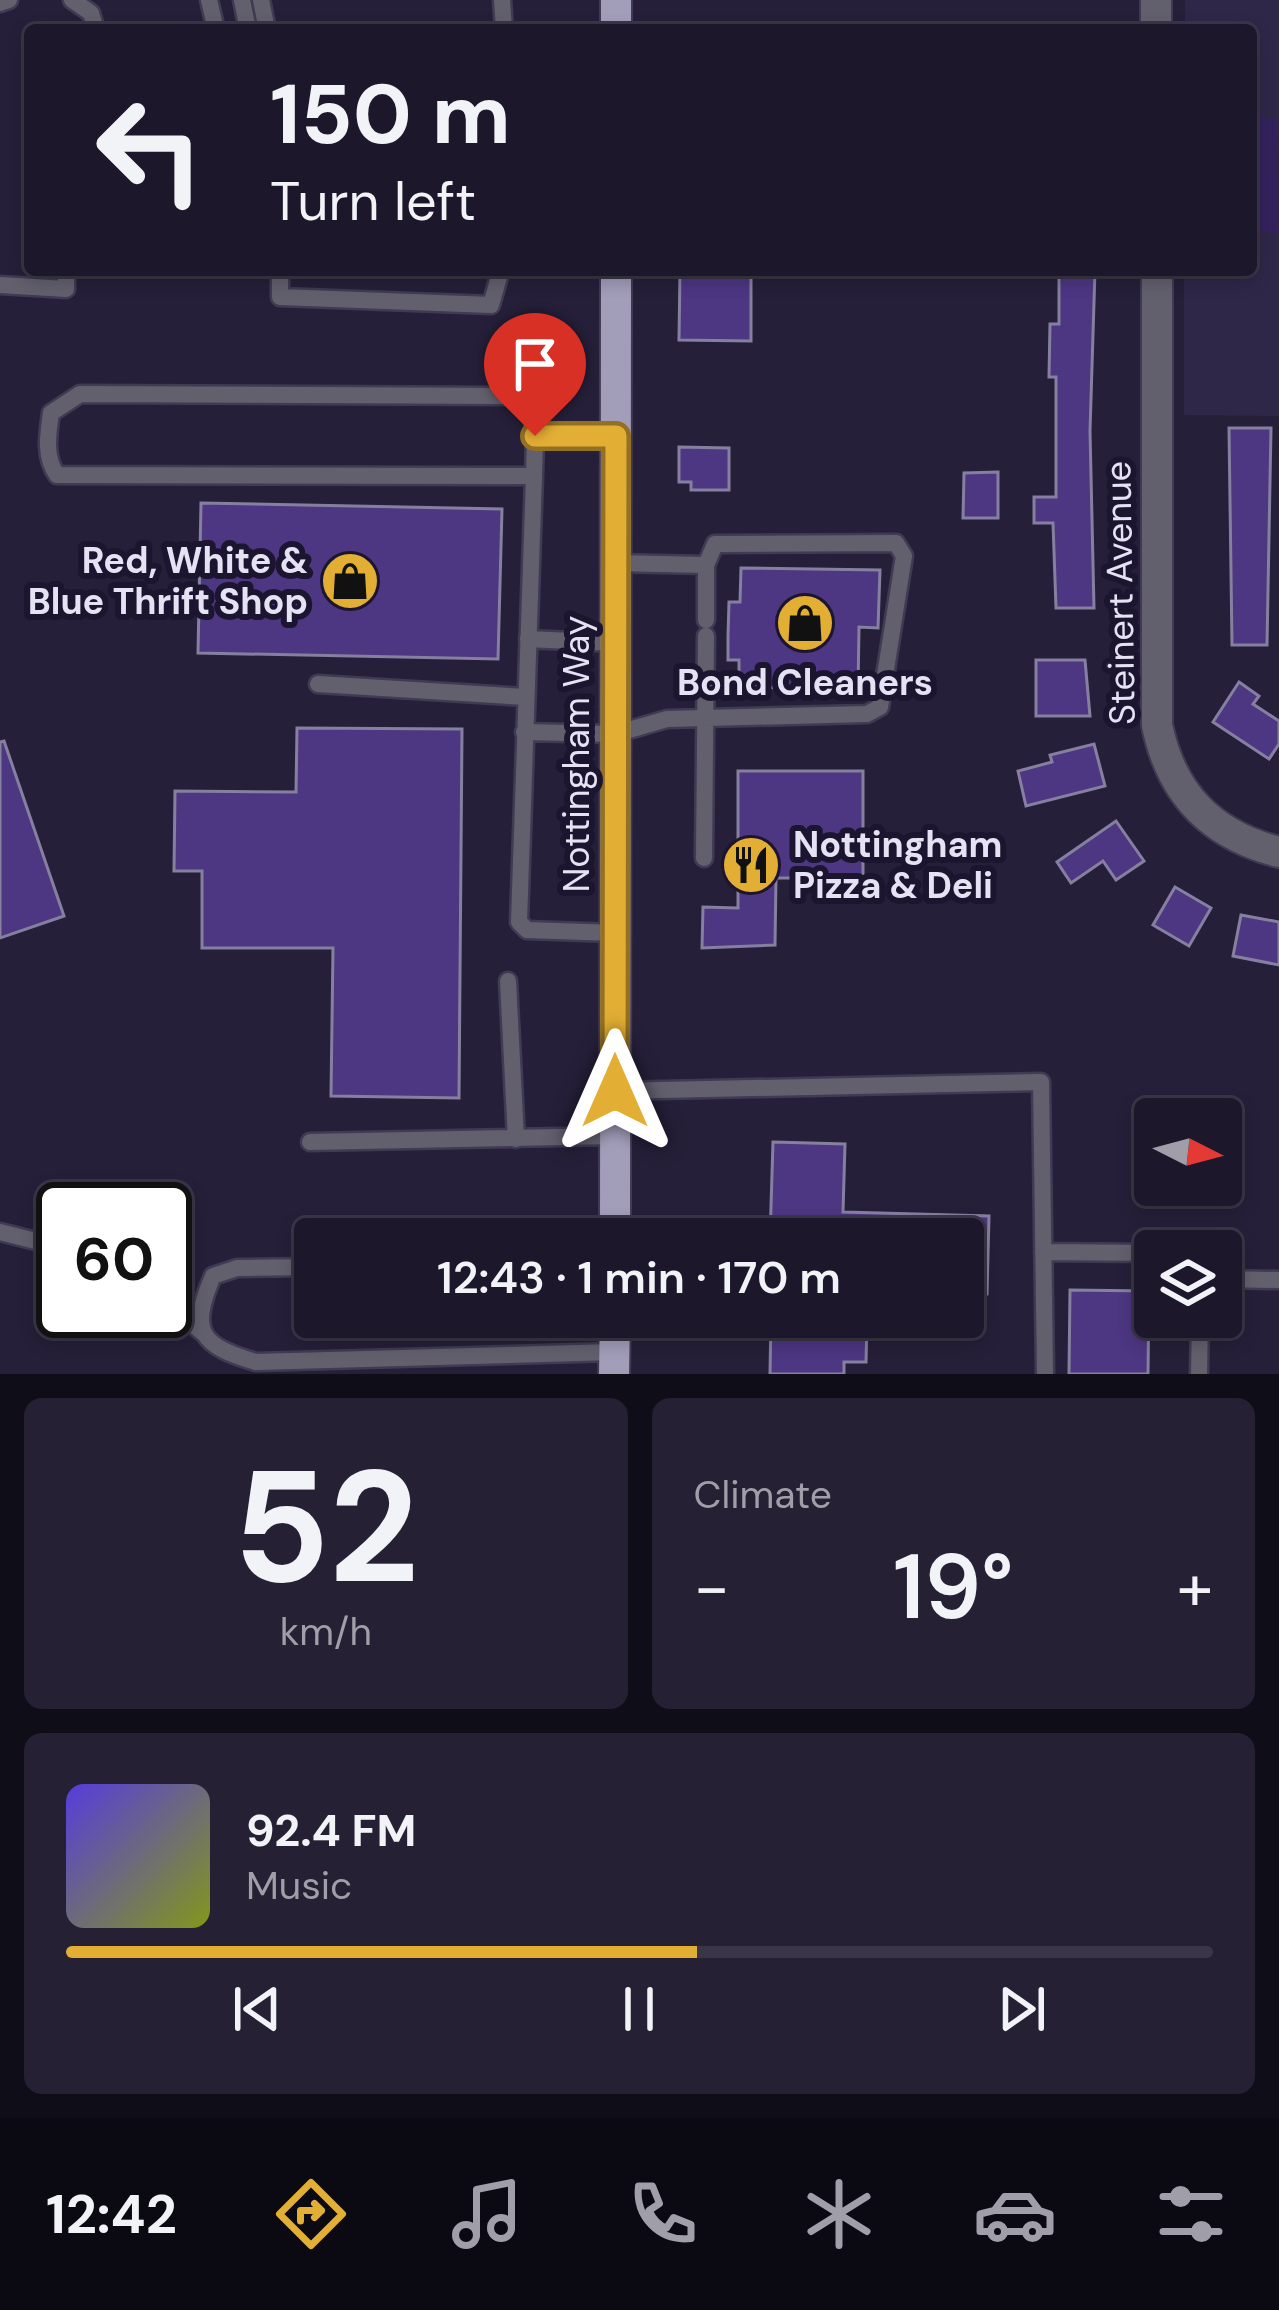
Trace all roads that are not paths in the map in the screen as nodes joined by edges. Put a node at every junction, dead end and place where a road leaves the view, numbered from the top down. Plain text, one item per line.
1 (9, 0) edge
2 (72, 0) edge
3 (0, 3) edge
4 (94, 24) edge
5 (66, 276) edge
6 (280, 276) edge
7 (499, 276) edge
8 (616, 276) edge
9 (1156, 276) edge
10 (0, 285) edge
11 (535, 436) junction
12 (616, 436) junction
13 (534, 476) junction
14 (615, 562) junction
15 (706, 565) junction
16 (528, 639) junction
17 (615, 643) junction
18 (317, 684) dead end
19 (525, 697) junction
20 (705, 719) junction
21 (524, 732) junction
22 (615, 734) junction
23 (1279, 852) edge
24 (704, 858) dead end
25 (615, 933) junction
26 (508, 981) dead end
27 (615, 1091) junction
28 (615, 1136) junction
29 (515, 1139) junction
30 (310, 1142) dead end
31 (615, 1218) edge
32 (0, 1232) edge
33 (36, 1241) edge
34 (1043, 1252) junction
35 (1134, 1253) edge
36 (294, 1267) edge
37 (1242, 1279) edge
38 (1279, 1280) edge
39 (192, 1324) edge
40 (202, 1332) junction
41 (1200, 1338) edge
42 (614, 1363) edge
43 (1045, 1374) edge
44 (1199, 1374) edge

1 - 3 lane
2 - 4 lane
5 - 10 lane
6 - 7 lane
8 - 12 main road, Nottingham Way
9 - 23 street, Steinert Avenue
11 - 12 lane
11 - 13 lane
11 - 13 lane
12 - 14 main road, Nottingham Way
13 - 16 lane
14 - 15 lane
14 - 17 main road, Nottingham Way
15 - 20 lane
15 - 20 lane
16 - 17 lane
16 - 19 lane
17 - 22 main road, Nottingham Way
18 - 19 lane
19 - 21 lane
20 - 22 lane
20 - 24 lane
21 - 22 lane
21 - 25 lane
22 - 25 main road, Nottingham Way
25 - 27 main road, Nottingham Way
26 - 29 lane
27 - 28 main road, Nottingham Way
27 - 34 lane
28 - 29 lane
28 - 31 main road, Nottingham Way
29 - 30 lane
32 - 33 lane
34 - 35 lane
34 - 43 lane
36 - 40 lane
37 - 38 lane
39 - 40 lane
40 - 42 lane
41 - 44 lane

